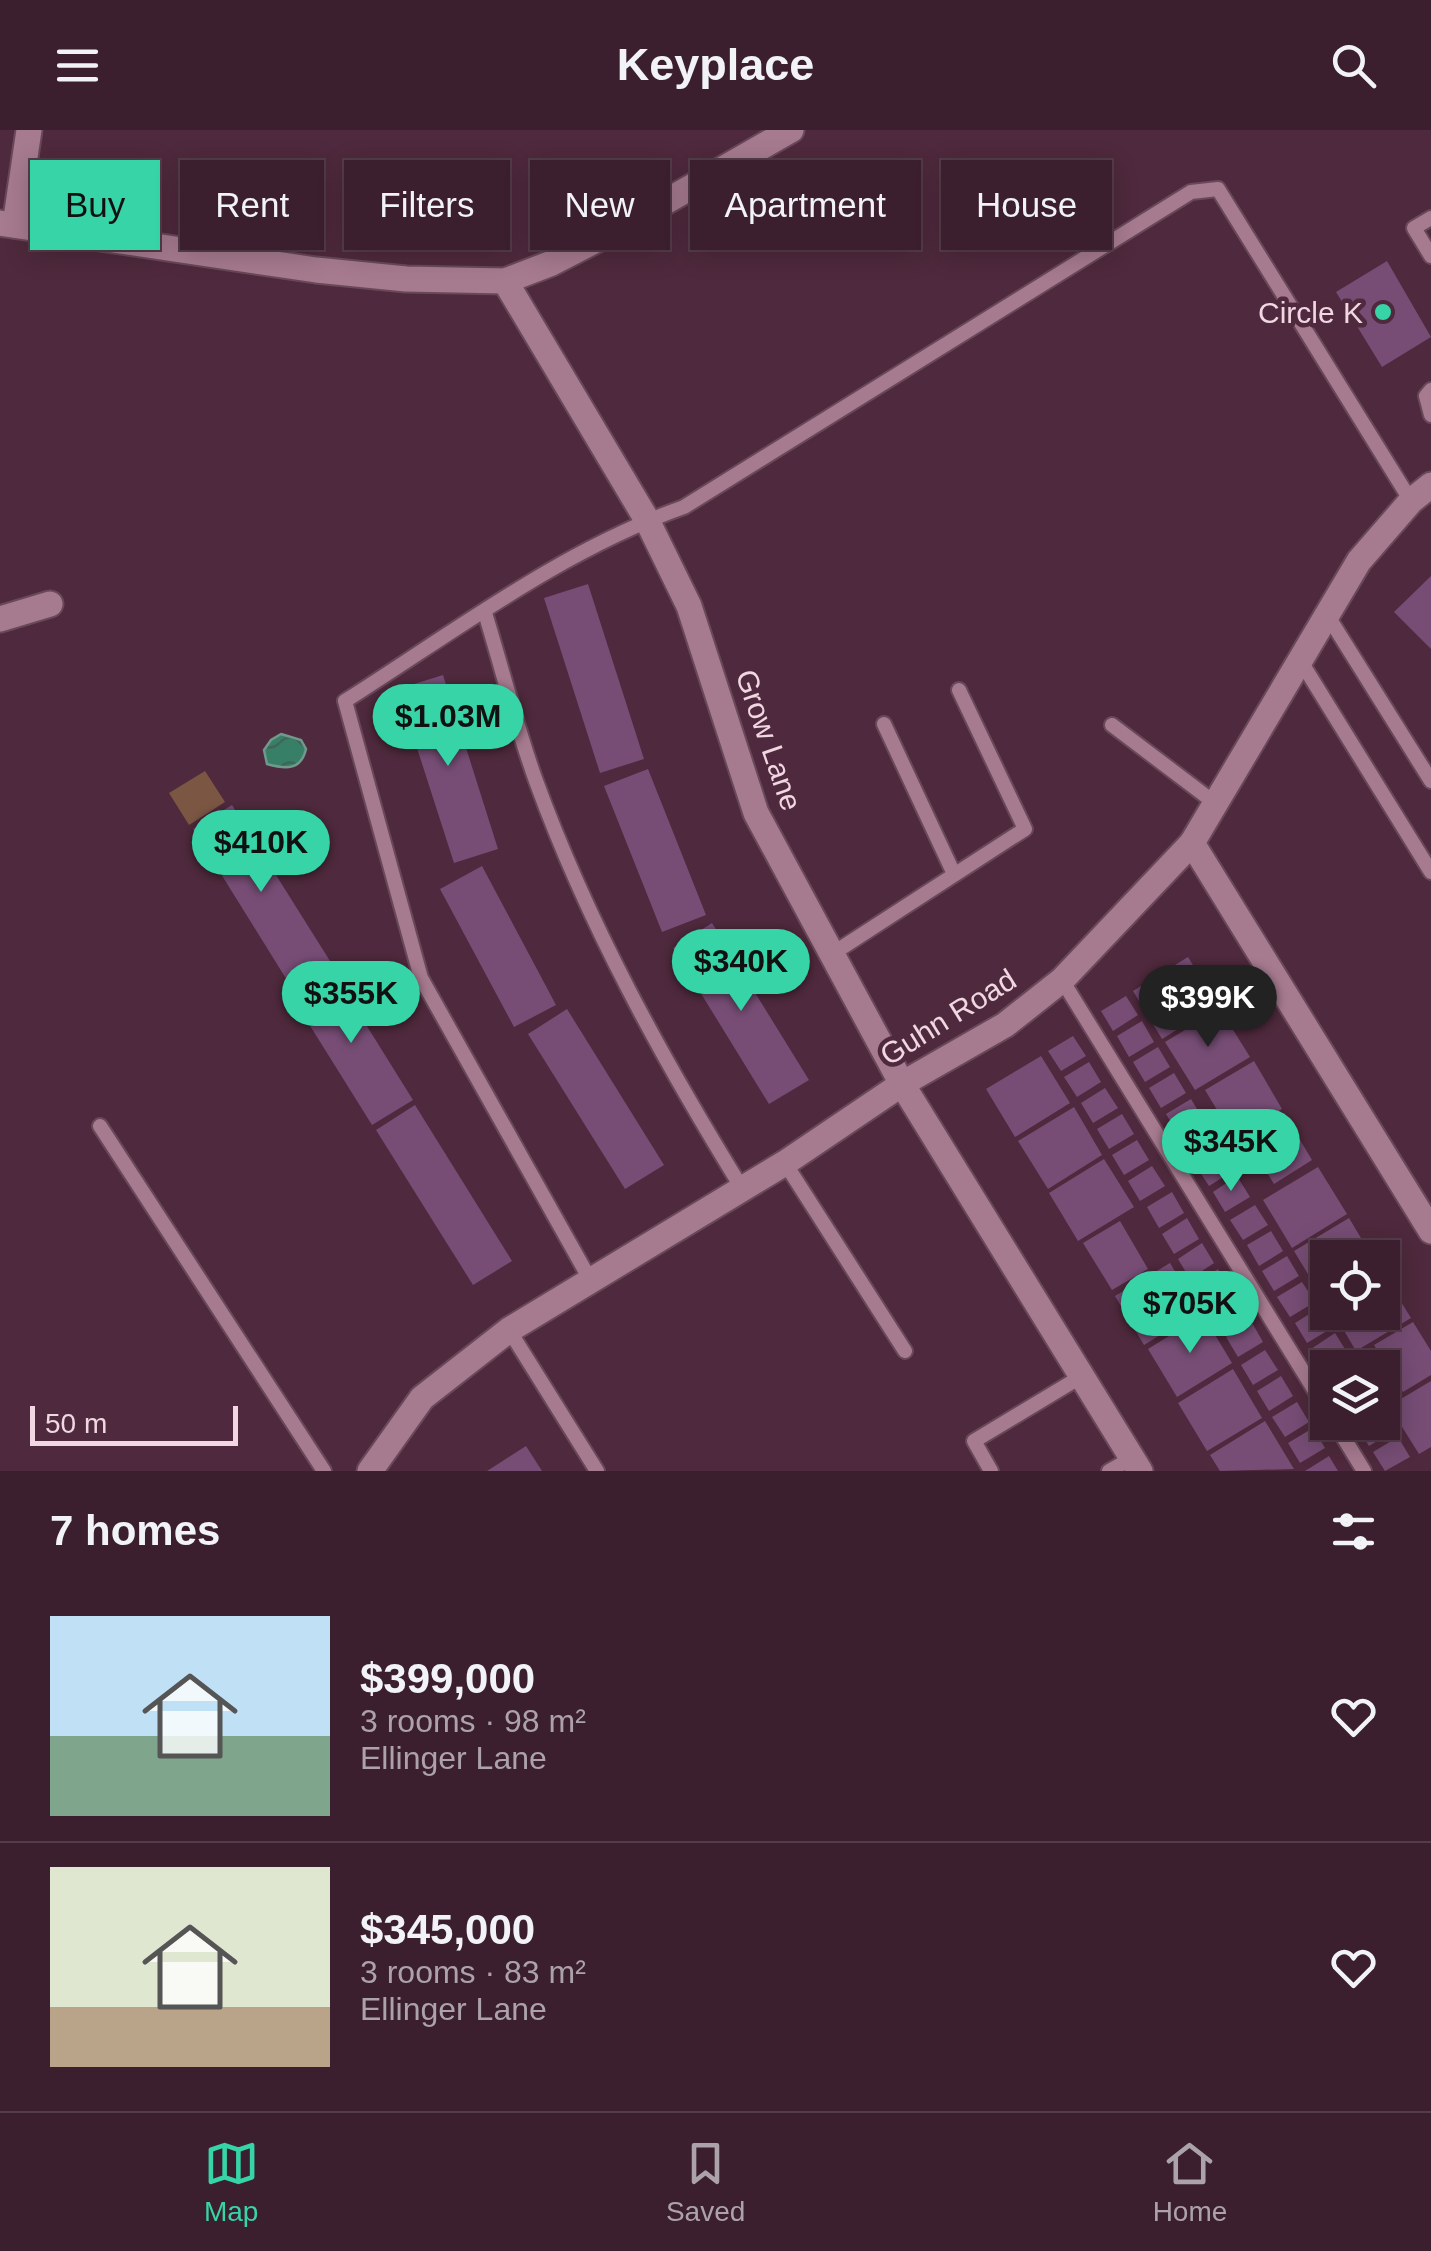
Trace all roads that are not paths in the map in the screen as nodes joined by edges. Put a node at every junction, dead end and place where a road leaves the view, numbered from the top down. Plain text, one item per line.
1 (29, 130) edge
2 (791, 130) edge
3 (1431, 218) edge
4 (8, 224) edge
5 (1431, 256) edge
6 (505, 281) junction
7 (1431, 390) edge
8 (1431, 415) edge
9 (1421, 493) edge
10 (647, 520) junction
11 (50, 604) dead end
12 (484, 612) junction
13 (1326, 612) junction
14 (0, 619) edge
15 (1300, 660) junction
16 (959, 690) dead end
17 (884, 724) dead end
18 (1112, 726) dead end
19 (1430, 775) edge
20 (1215, 804) junction
21 (1192, 843) junction
22 (1431, 872) edge
23 (954, 874) junction
24 (832, 954) junction
25 (1062, 980) junction
26 (902, 1084) junction
27 (100, 1126) dead end
28 (785, 1164) junction
29 (743, 1190) junction
30 (1431, 1230) edge
31 (592, 1282) junction
32 (509, 1330) junction
33 (905, 1352) dead end
34 (1082, 1376) junction
35 (1310, 1383) edge
36 (1345, 1440) edge
37 (1127, 1467) edge
38 (324, 1471) edge
39 (370, 1471) edge
40 (597, 1471) edge
41 (991, 1471) edge
42 (1364, 1471) edge

1 - 4 street
2 - 6 street
3 - 5 lane
4 - 6 street
6 - 10 street, Grow Lane
7 - 8 lane
9 - 10 lane
9 - 13 street, Guhn Road
10 - 12 lane
10 - 24 street, Grow Lane
11 - 14 street
12 - 29 lane
12 - 31 lane
13 - 15 street, Guhn Road
13 - 19 lane
15 - 20 street, Guhn Road
15 - 22 lane
16 - 23 lane
17 - 23 lane
18 - 20 lane
20 - 21 street, Guhn Road
21 - 25 street, Guhn Road
21 - 30 street
23 - 24 lane
24 - 26 street, Grow Lane
25 - 26 street, Guhn Road
25 - 35 lane
26 - 28 street, Guhn Road
26 - 34 street, Grow Lane
27 - 38 lane
28 - 29 street, Guhn Road
28 - 33 lane
29 - 31 street, Guhn Road
31 - 32 street, Guhn Road
32 - 39 street, Guhn Road
32 - 40 lane
34 - 37 street, Grow Lane
34 - 41 lane
36 - 42 lane

